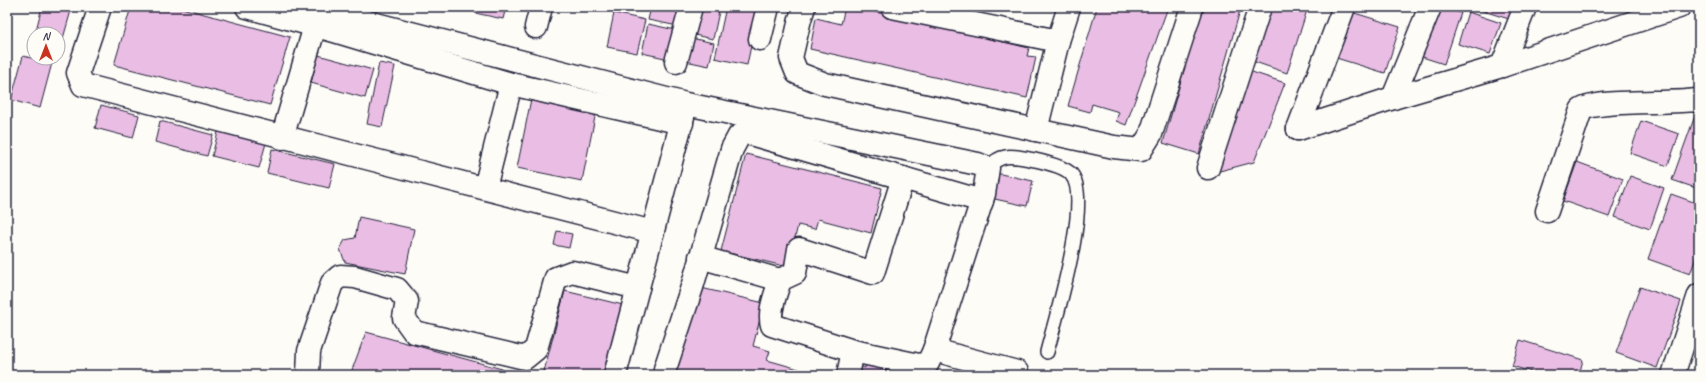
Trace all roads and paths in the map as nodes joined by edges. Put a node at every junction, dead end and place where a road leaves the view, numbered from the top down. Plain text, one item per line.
1 (100, 7) edge
2 (247, 7) edge
3 (691, 7) edge
4 (768, 7) edge
5 (804, 7) edge
6 (892, 7) edge
7 (1069, 7) edge
8 (1192, 7) edge
9 (1260, 7) edge
10 (1344, 7) edge
11 (1430, 7) edge
12 (1525, 7) edge
13 (1679, 7) edge
14 (313, 17) edge
15 (760, 39) dead end
16 (1058, 41) junction
17 (676, 62) dead end
18 (1502, 66) junction
19 (511, 84) junction
20 (1394, 98) junction
21 (1699, 102) edge
22 (684, 114) junction
23 (1036, 130) junction
24 (282, 138) junction
25 (988, 168) junction
26 (1208, 168) dead end
27 (903, 178) junction
28 (485, 188) junction
29 (982, 201) junction
30 (1547, 211) dead end
31 (653, 232) junction
32 (700, 257) junction
33 (780, 280) junction
34 (638, 288) junction
35 (1699, 295) edge
36 (934, 350) junction
37 (853, 351) junction
38 (1047, 352) dead end
39 (308, 375) edge
40 (615, 375) edge
41 (665, 375) edge
42 (848, 375) edge
43 (1018, 375) edge
44 (1673, 375) edge

1 - 24 street
2 - 14 street
3 - 17 street
4 - 15 street
5 - 23 street
6 - 16 street
7 - 16 street
8 - 23 street
9 - 26 street
10 - 20 street
11 - 20 street
12 - 18 street
13 - 18 street
14 - 19 street
14 - 22 street
14 - 24 street
16 - 23 street
18 - 20 street
19 - 22 street
19 - 28 street
21 - 30 street
22 - 25 street
22 - 31 street
24 - 28 street
25 - 29 street
25 - 38 lane
27 - 29 street
27 - 32 street
27 - 33 street
28 - 31 street
29 - 36 street
31 - 34 street
32 - 33 street
32 - 41 street
33 - 37 street
34 - 39 street
34 - 40 street
35 - 44 street
36 - 37 street
36 - 43 street
37 - 42 street

